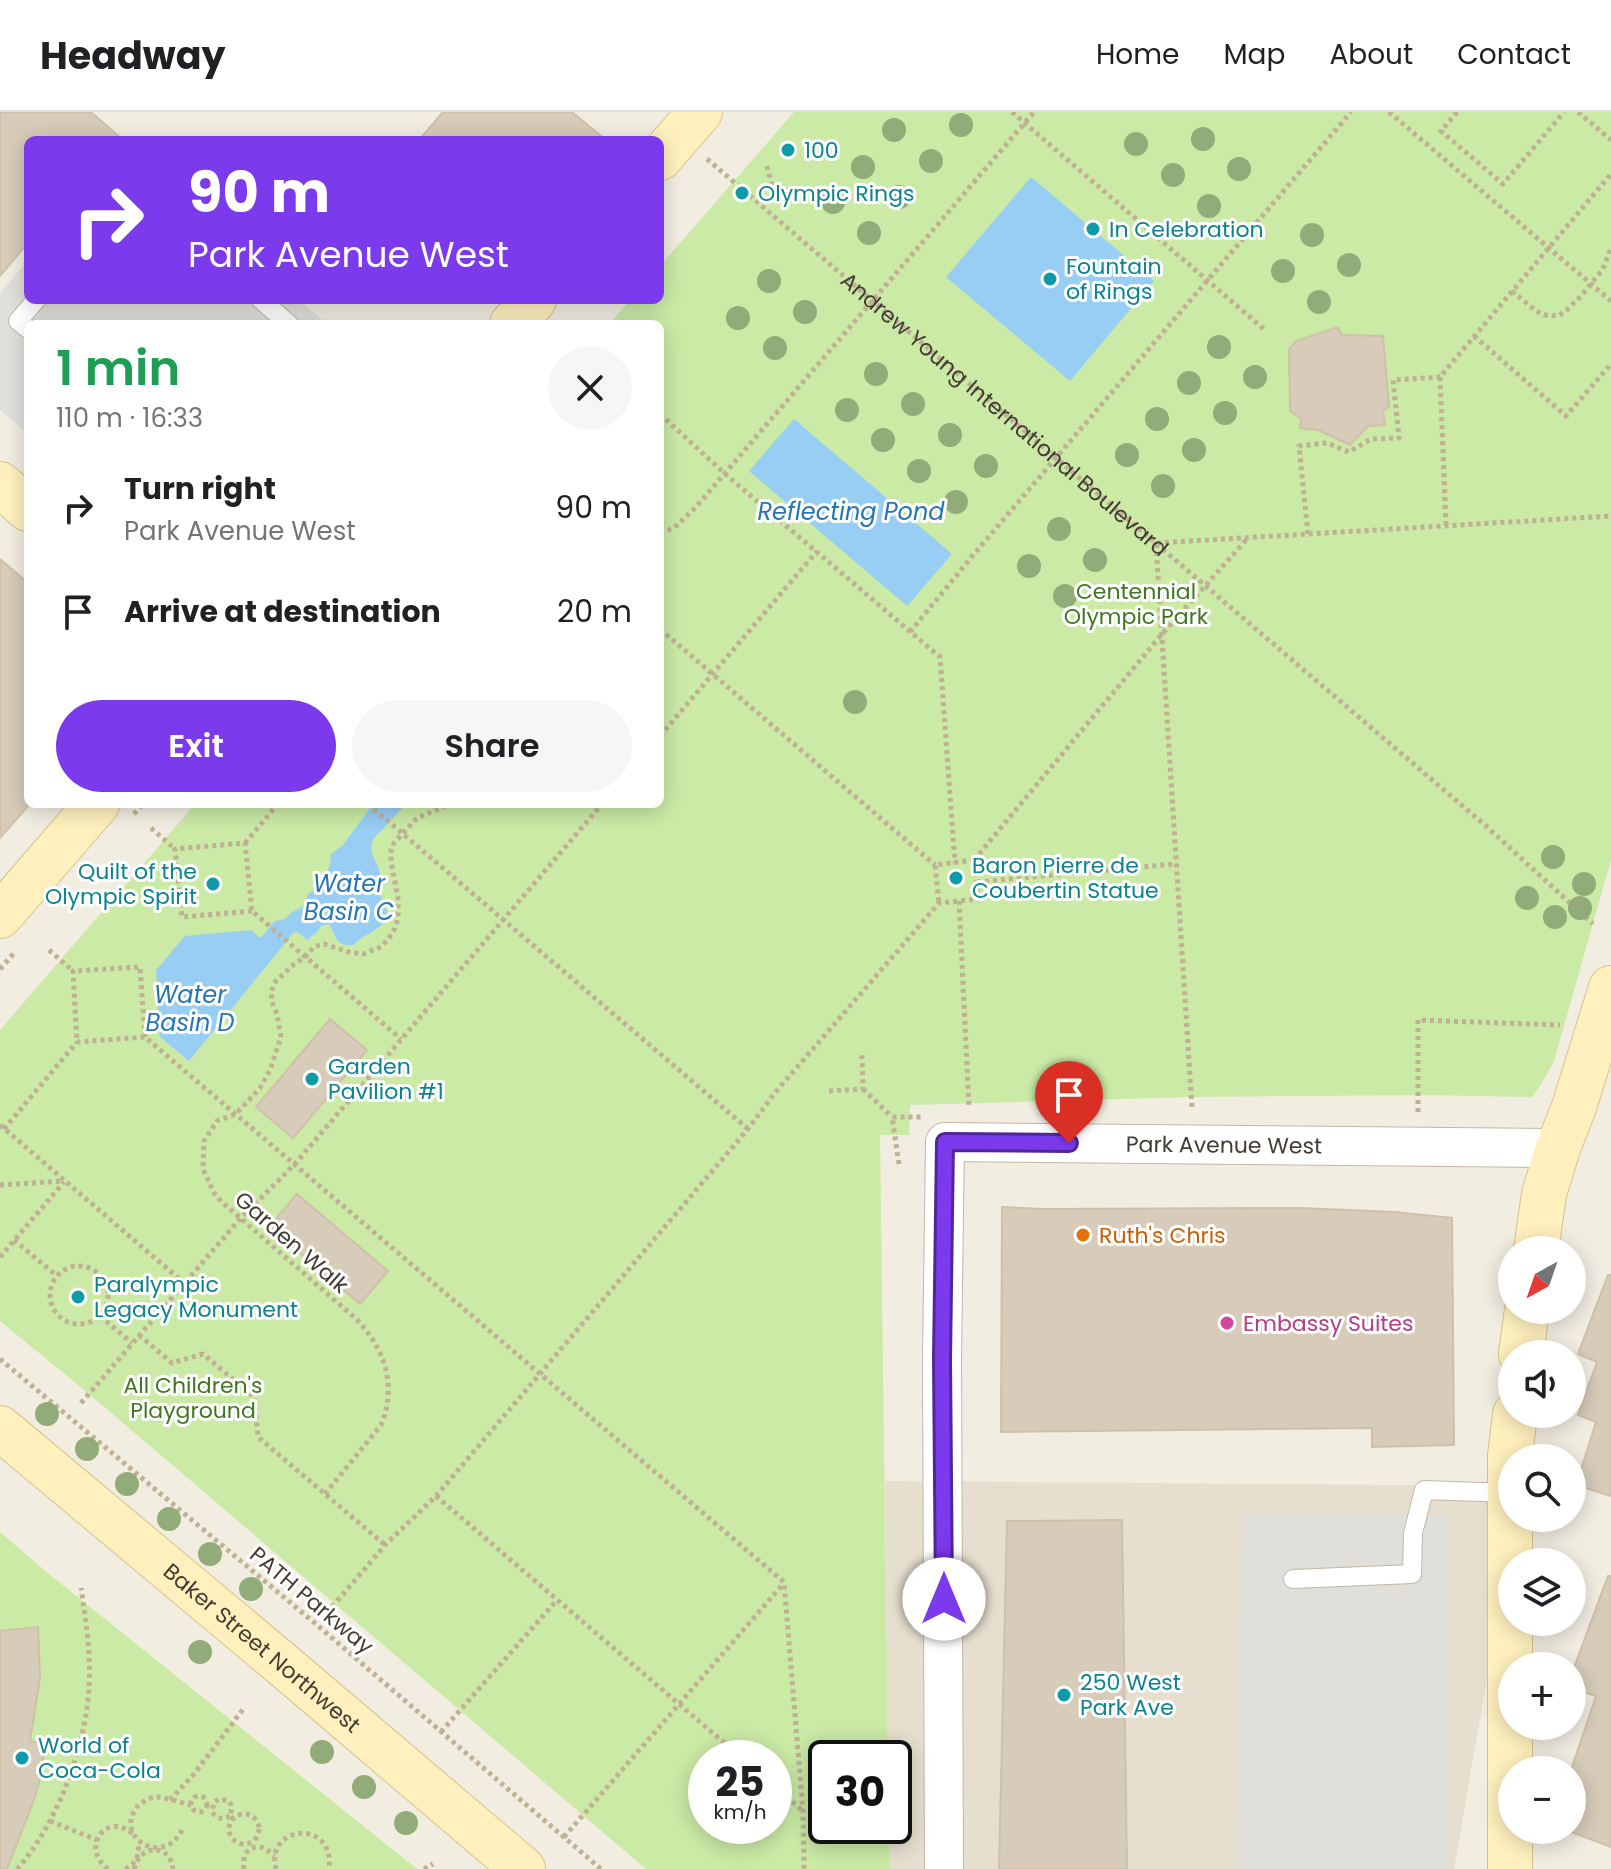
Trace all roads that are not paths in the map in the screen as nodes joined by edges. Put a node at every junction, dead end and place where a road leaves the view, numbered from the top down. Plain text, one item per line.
1 (33, 304) edge
2 (266, 304) edge
3 (530, 304) edge
4 (284, 320) edge
5 (516, 320) edge
6 (24, 326) edge
7 (94, 808) edge
8 (0, 916) edge
9 (1611, 988) edge
10 (1558, 1148) junction
11 (1538, 1236) edge
12 (0, 1428) edge
13 (1498, 1493) edge
14 (1510, 1532) edge
15 (1293, 1579) dead end
16 (523, 1869) edge
17 (944, 1869) edge
18 (1510, 1869) edge

1 - 6 lane
2 - 4 lane
3 - 5 main road
7 - 8 main road
9 - 10 main road
10 - 11 main road
10 - 17 street, Park Avenue West
12 - 16 main road, Baker Street Northwest
13 - 15 lane
14 - 18 main road

